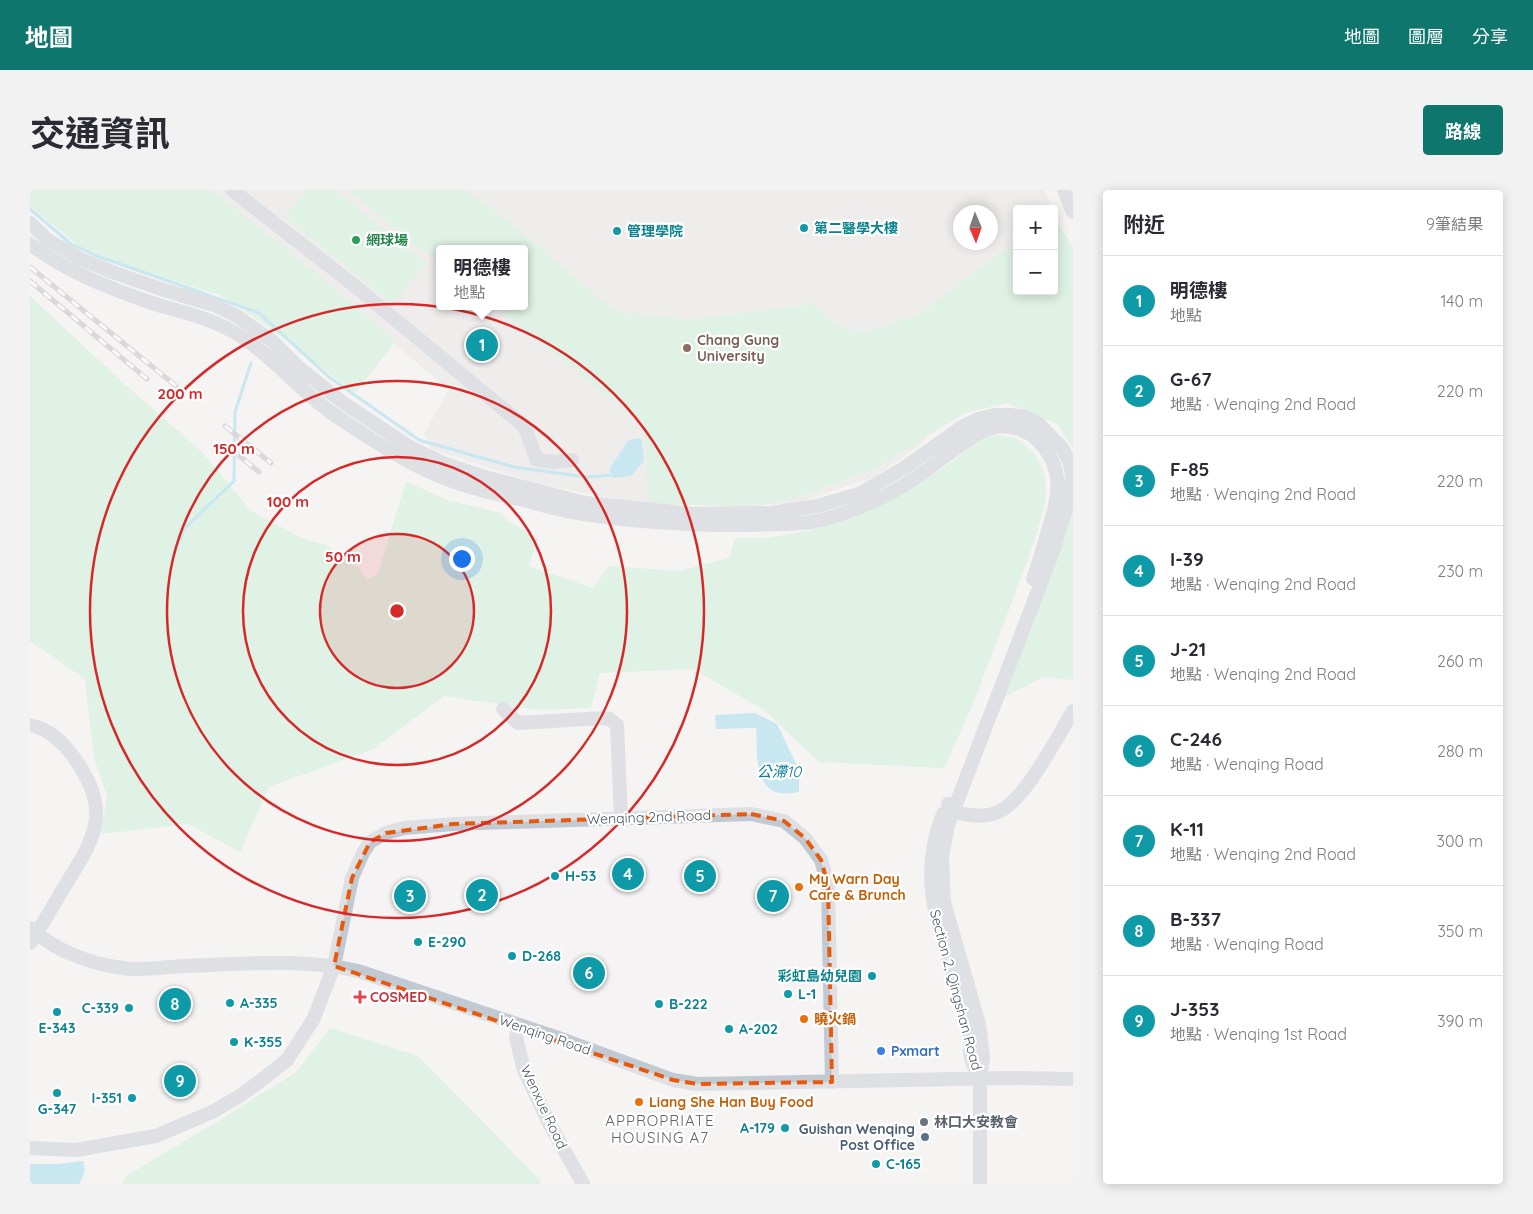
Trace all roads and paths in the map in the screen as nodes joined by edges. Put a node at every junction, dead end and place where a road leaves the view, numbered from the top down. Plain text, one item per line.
1 (232, 190) edge
2 (1064, 190) edge
3 (1073, 212) edge
4 (30, 223) edge
5 (30, 244) edge
6 (572, 460) dead end
7 (1073, 698) edge
8 (503, 709) dead end
9 (1073, 711) edge
10 (30, 725) edge
11 (952, 806) junction
12 (621, 818) junction
13 (32, 935) edge
14 (334, 966) junction
15 (519, 1026) junction
16 (980, 1079) junction
17 (1073, 1079) edge
18 (832, 1082) junction
19 (30, 1148) edge
20 (583, 1184) edge
21 (980, 1184) edge

1 - 6 street
2 - 3 street
4 - 11 street, Section 2, Qingshan Road
5 - 11 street, Section 2, Qingshan Road
7 - 11 street
8 - 12 street
9 - 11 street
10 - 13 street
11 - 16 street, Section 2, Qingshan Road
12 - 14 street, Wenqing 2nd Road
12 - 18 street, Wenqing 2nd Road
13 - 14 street, Wenqing Road
14 - 15 street, Wenqing Road
14 - 19 street, Wenqing 2nd Road
15 - 18 street, Wenqing Road
15 - 20 street, Wenxue Road
16 - 17 street, Wenqing Road
16 - 18 street, Wenqing Road
16 - 21 street

